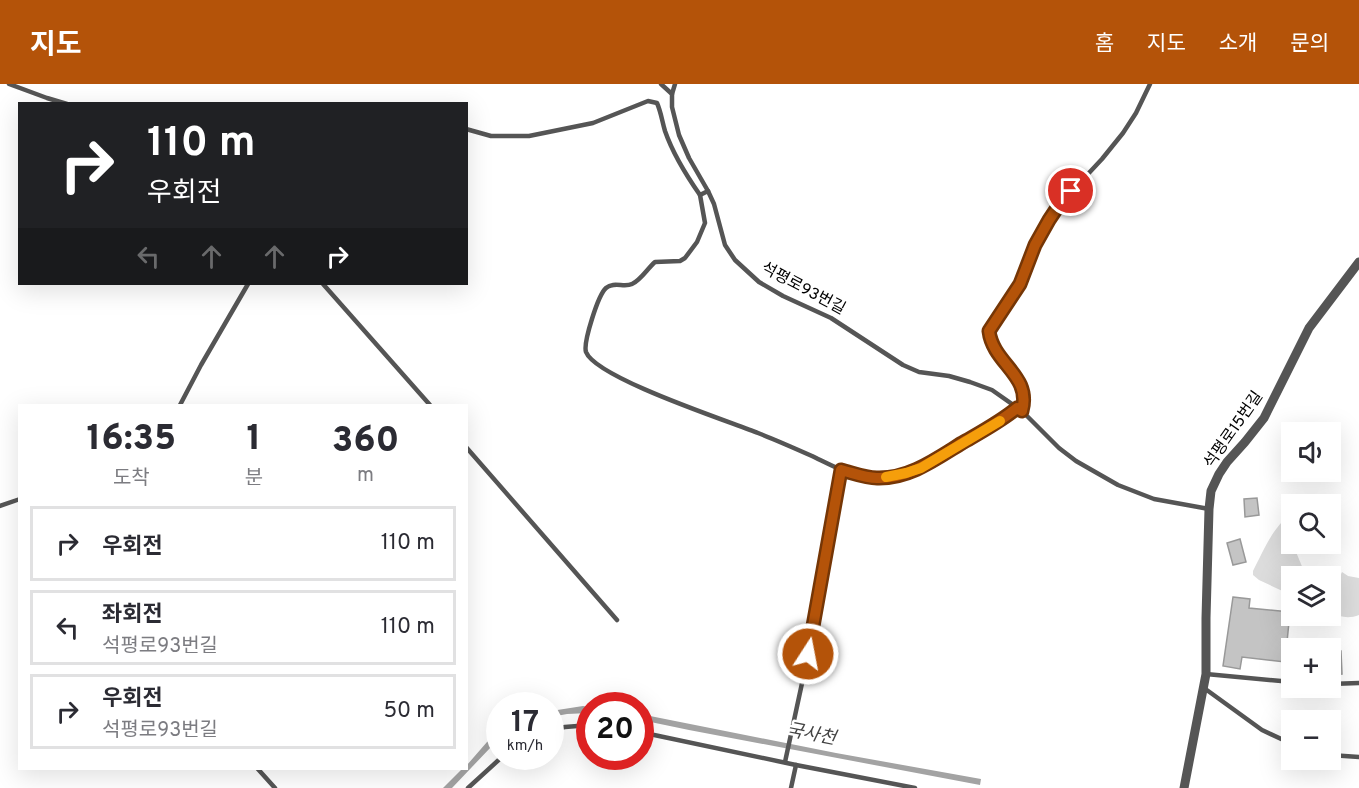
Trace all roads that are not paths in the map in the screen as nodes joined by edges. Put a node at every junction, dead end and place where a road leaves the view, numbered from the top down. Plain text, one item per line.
1 (9, 84) edge
2 (661, 84) edge
3 (675, 84) edge
4 (1150, 84) edge
5 (672, 94) junction
6 (60, 102) edge
7 (672, 107) junction
8 (662, 113) junction
9 (468, 130) edge
10 (708, 191) junction
11 (700, 195) junction
12 (1359, 262) edge
13 (247, 285) edge
14 (323, 285) edge
15 (181, 404) edge
16 (429, 404) edge
17 (1019, 409) junction
18 (468, 449) edge
19 (841, 470) junction
20 (18, 500) edge
21 (0, 506) edge
22 (1209, 509) junction
23 (617, 620) dead end
24 (1206, 674) junction
25 (1281, 681) edge
26 (1359, 683) edge
27 (1341, 684) edge
28 (1204, 687) junction
29 (654, 735) edge
30 (1281, 739) edge
31 (1341, 756) edge
32 (1359, 757) edge
33 (786, 760) junction
34 (796, 765) junction
35 (259, 770) edge
36 (488, 770) edge
37 (275, 788) edge
38 (468, 788) edge
39 (791, 788) edge
40 (915, 788) edge
41 (1184, 788) edge

1 - 6 lane
2 - 5 lane
3 - 5 lane, 석평로93번길
4 - 17 lane
5 - 7 lane, 석평로93번길
7 - 8 lane
7 - 10 lane, 석평로93번길
8 - 9 lane
8 - 11 lane
10 - 11 lane
10 - 17 lane, 석평로93번길
11 - 19 lane
12 - 22 street, 석평로15번길
13 - 15 lane
14 - 16 lane
17 - 19 lane
17 - 22 lane, 석평로93번길
18 - 23 lane
19 - 33 lane
20 - 21 lane
22 - 24 street, 석평로15번길
24 - 25 lane
24 - 28 street, 석평로15번길
26 - 27 lane
28 - 30 lane
28 - 41 street, 석평로15번길
29 - 33 lane
31 - 32 lane
33 - 34 lane
34 - 39 lane
34 - 40 lane
35 - 37 lane
36 - 38 lane

